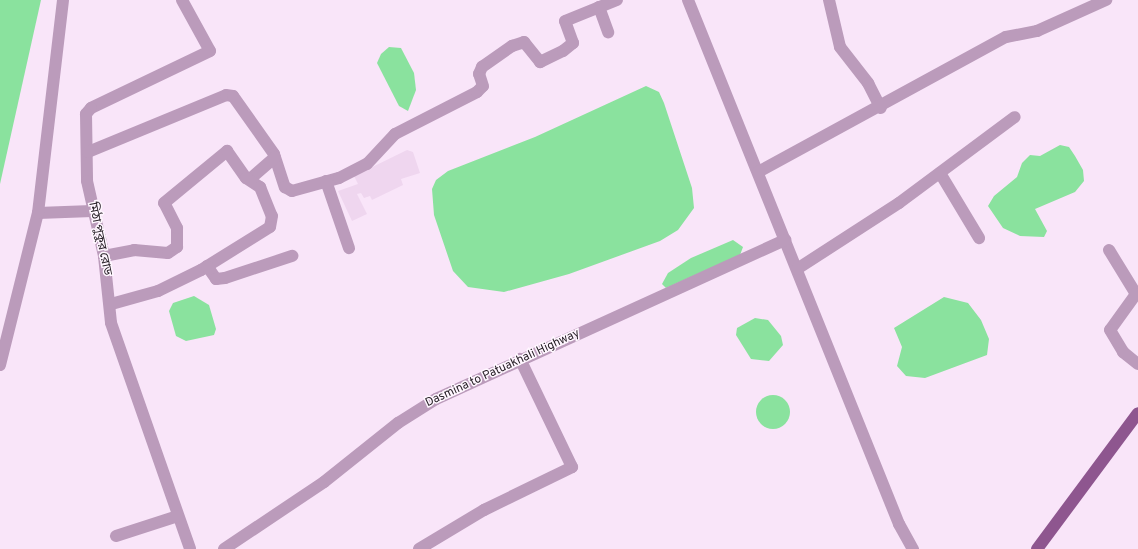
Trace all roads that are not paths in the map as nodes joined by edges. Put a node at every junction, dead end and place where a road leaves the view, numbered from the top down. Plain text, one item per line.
1 (63, 0) edge
2 (182, 0) edge
3 (617, 0) edge
4 (688, 0) edge
5 (829, 0) edge
6 (1106, 0) edge
7 (599, 7) junction
8 (608, 32) dead end
9 (881, 108) junction
10 (1015, 118) dead end
11 (88, 152) junction
12 (275, 158) junction
13 (758, 172) junction
14 (940, 173) junction
15 (250, 179) junction
16 (326, 181) junction
17 (92, 211) junction
18 (38, 213) junction
19 (979, 238) dead end
20 (785, 240) junction
21 (349, 248) dead end
22 (1110, 250) dead end
23 (104, 256) junction
24 (292, 256) dead end
25 (207, 266) junction
26 (797, 269) junction
27 (111, 304) junction
28 (520, 360) junction
29 (1138, 364) edge
30 (0, 365) edge
31 (1136, 420) edge
32 (178, 516) junction
33 (116, 536) dead end
34 (190, 549) edge
35 (224, 549) edge
36 (419, 549) edge
37 (912, 549) edge
38 (1037, 549) edge

1 - 18 street
2 - 11 street, মিঠা পুকুর রোড
3 - 7 street
4 - 13 street
5 - 9 street
6 - 9 street
7 - 8 street
7 - 16 street
9 - 13 street
10 - 14 street
11 - 12 street
11 - 17 street, মিঠা পুকুর রোড
12 - 15 street
12 - 16 street
13 - 20 street
14 - 19 street
14 - 26 street
15 - 23 street
15 - 25 street
16 - 21 street
17 - 18 street
17 - 23 street, মিঠা পুকুর রোড
18 - 30 street
20 - 26 street
20 - 28 street, Dasmina to Patuakhali Highway
22 - 29 street
23 - 27 street, মিঠা পুকুর রোড
24 - 25 street
25 - 27 street
26 - 37 street
27 - 32 street, মিঠা পুকুর রোড
28 - 35 street, Dasmina to Patuakhali Highway
28 - 36 street
31 - 38 main road
32 - 33 street
32 - 34 street, মিঠা পুকুর রোড

